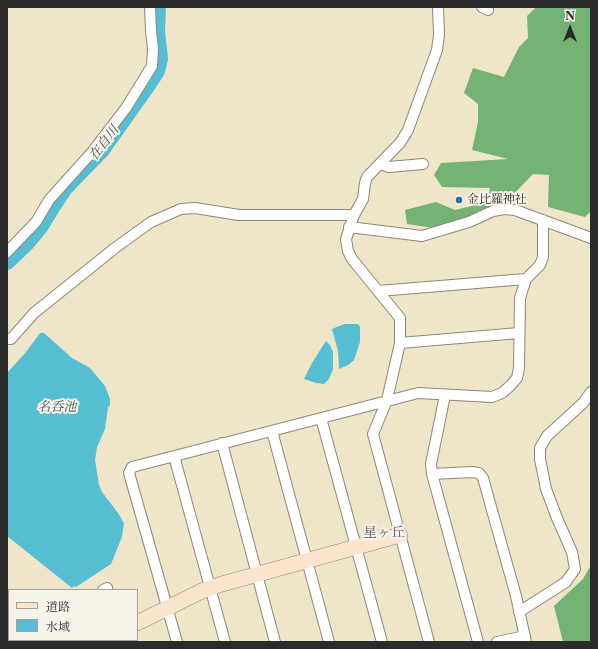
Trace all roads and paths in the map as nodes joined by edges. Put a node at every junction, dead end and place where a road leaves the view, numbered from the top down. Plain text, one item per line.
1 (150, 7) edge
2 (438, 7) edge
3 (380, 164) junction
4 (423, 164) dead end
5 (354, 215) junction
6 (543, 220) junction
7 (349, 228) junction
8 (591, 238) edge
9 (7, 252) edge
10 (526, 279) junction
11 (378, 291) junction
12 (519, 333) junction
13 (7, 339) edge
14 (400, 343) junction
15 (591, 392) edge
16 (445, 395) junction
17 (387, 400) junction
18 (321, 418) junction
19 (272, 430) junction
20 (222, 443) junction
21 (174, 456) junction
22 (432, 474) junction
23 (400, 535) junction
24 (356, 547) junction
25 (307, 561) junction
26 (257, 574) junction
27 (210, 588) junction
28 (167, 608) junction
29 (519, 612) junction
30 (138, 622) edge
31 (525, 639) edge
32 (177, 642) edge
33 (225, 642) edge
34 (275, 642) edge
35 (329, 642) edge
36 (382, 642) edge
37 (429, 642) edge
38 (478, 642) edge
39 (498, 642) edge

1 - 9 street
2 - 3 street
3 - 4 street
3 - 5 street
5 - 7 street
5 - 13 street
6 - 7 street
6 - 8 street
6 - 10 street
7 - 11 street
10 - 11 street
10 - 12 street
11 - 14 street
12 - 14 street
12 - 16 street
14 - 17 street
15 - 29 street
16 - 17 street
16 - 22 street
17 - 18 street
17 - 23 street
18 - 19 street
18 - 24 street
19 - 20 street
19 - 25 street
20 - 21 street
20 - 26 street
21 - 27 street
21 - 28 street
22 - 29 street
22 - 38 street
23 - 24 street
23 - 37 street
24 - 25 street
24 - 36 street
25 - 26 street
25 - 35 street
26 - 27 street
26 - 34 street
27 - 28 street
27 - 33 street
28 - 30 street
28 - 32 street
29 - 31 street
31 - 39 street

